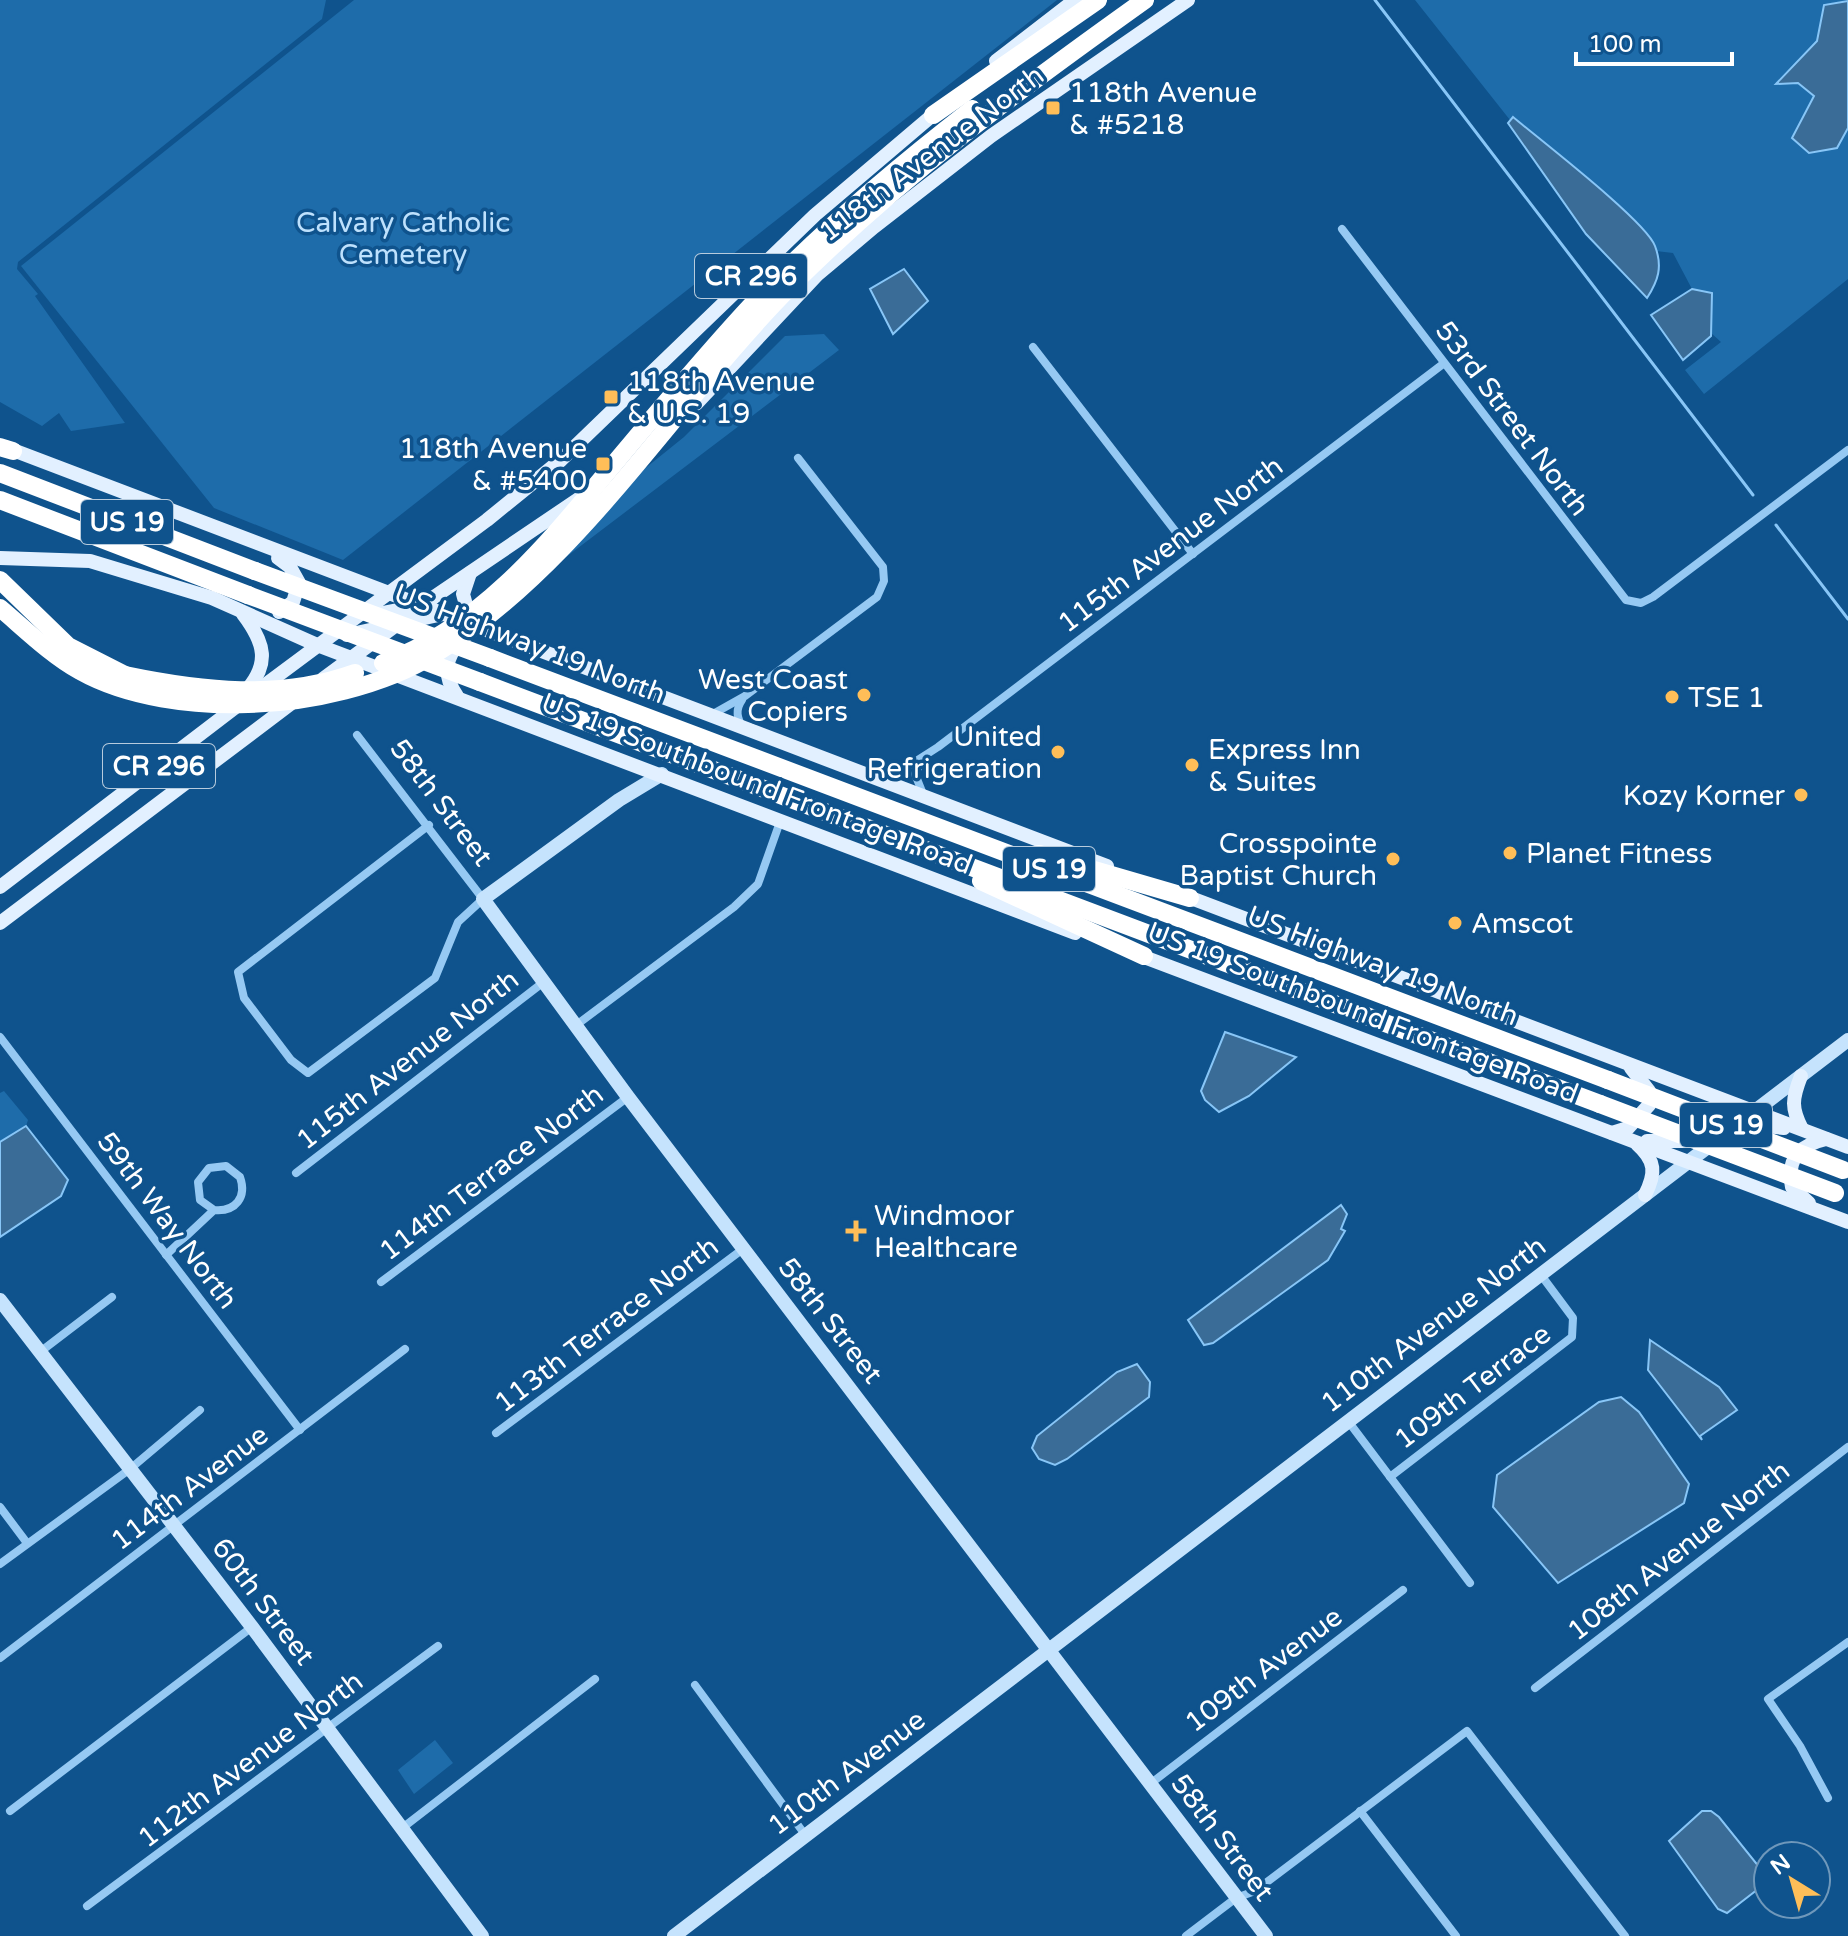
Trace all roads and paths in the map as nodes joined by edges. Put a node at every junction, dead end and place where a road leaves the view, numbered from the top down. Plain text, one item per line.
1 (1075, 0) edge
2 (1098, 0) edge
3 (1124, 0) edge
4 (1145, 0) edge
5 (1188, 0) edge
6 (933, 115) junction
7 (1342, 229) dead end
8 (1033, 347) dead end
9 (1443, 364) junction
10 (4, 448) edge
11 (1848, 450) edge
12 (798, 458) dead end
13 (0, 473) edge
14 (0, 500) edge
15 (266, 549) junction
16 (1193, 554) junction
17 (0, 558) edge
18 (333, 573) junction
19 (470, 573) junction
20 (0, 580) edge
21 (386, 594) junction
22 (212, 598) junction
23 (244, 603) junction
24 (423, 605) junction
25 (0, 608) edge
26 (444, 614) junction
27 (365, 619) junction
28 (350, 621) junction
29 (388, 624) junction
30 (473, 627) junction
31 (283, 630) junction
32 (493, 635) junction
33 (317, 645) junction
34 (352, 657) junction
35 (402, 675) junction
36 (457, 696) junction
37 (745, 696) junction
38 (709, 716) junction
39 (218, 721) junction
40 (744, 729) junction
41 (357, 735) dead end
42 (923, 758) junction
43 (623, 759) junction
44 (662, 774) junction
45 (885, 781) junction
46 (923, 795) junction
47 (619, 800) junction
48 (781, 818) junction
49 (429, 825) junction
50 (944, 829) junction
51 (878, 831) junction
52 (0, 887) edge
53 (1190, 898) junction
54 (483, 899) junction
55 (0, 923) edge
56 (1144, 956) junction
57 (545, 981) junction
58 (575, 1026) junction
59 (0, 1037) edge
60 (1848, 1040) edge
61 (1626, 1062) junction
62 (1801, 1076) junction
63 (1680, 1083) junction
64 (628, 1097) junction
65 (1756, 1111) junction
66 (1802, 1129) junction
67 (1612, 1133) junction
68 (1723, 1137) junction
69 (1826, 1139) junction
70 (1634, 1141) junction
71 (1848, 1147) edge
72 (1691, 1162) junction
73 (1846, 1171) edge
74 (296, 1173) dead end
75 (1762, 1189) junction
76 (1645, 1195) junction
77 (1841, 1196) edge
78 (214, 1210) junction
79 (1824, 1213) junction
80 (1848, 1222) edge
81 (743, 1249) junction
82 (166, 1255) junction
83 (1541, 1275) junction
84 (381, 1282) dead end
85 (112, 1297) dead end
86 (0, 1300) edge
87 (405, 1349) dead end
88 (39, 1353) junction
89 (200, 1410) dead end
90 (1348, 1421) junction
91 (300, 1430) junction
92 (496, 1433) dead end
93 (1848, 1447) edge
94 (130, 1469) junction
95 (1390, 1477) junction
96 (0, 1507) edge
97 (174, 1526) junction
98 (27, 1543) junction
99 (0, 1564) edge
100 (1470, 1583) dead end
101 (1403, 1590) dead end
102 (252, 1627) junction
103 (1845, 1644) edge
104 (438, 1646) dead end
105 (1050, 1651) junction
106 (1848, 1657) edge
107 (0, 1658) edge
108 (595, 1679) dead end
109 (695, 1685) dead end
110 (1535, 1688) dead end
111 (327, 1729) junction
112 (1150, 1784) junction
113 (1828, 1798) dead end
114 (10, 1811) dead end
115 (1360, 1811) junction
116 (401, 1829) junction
117 (806, 1836) junction
118 (1236, 1898) junction
119 (87, 1906) dead end
120 (482, 1936) edge
121 (674, 1936) edge
122 (1186, 1936) edge
123 (1266, 1936) edge
124 (1456, 1936) edge
125 (1625, 1936) edge

1 - 6 main road, 118th Avenue North / CR 296
2 - 6 highway
3 - 20 highway, bridge
4 - 25 highway, bridge
5 - 19 main road, 118th Avenue North / CR 296
6 - 21 main road, 118th Avenue North / CR 296
7 - 9 street, 53rd Street North
8 - 16 street
9 - 11 street, 53rd Street North
9 - 16 street, 115th Avenue North
10 - 15 main road
12 - 37 street
13 - 50 highway, US Highway 19 North / US 19, bridge
14 - 23 highway, US Highway 19 North / US 19
15 - 18 main road
15 - 22 main road
16 - 42 street, 115th Avenue North
17 - 22 main road, US 19 Southbound Frontage Road
18 - 21 main road
18 - 27 main road
19 - 24 main road, 118th Avenue North / CR 296
19 - 30 main road
21 - 24 main road
21 - 27 main road, CR 296
21 - 29 main road
22 - 23 main road, US 19 Southbound Frontage Road
23 - 31 main road, US 19 Southbound Frontage Road
23 - 39 main road
23 - 51 highway, US Highway 19 North / US 19, bridge
24 - 26 main road
24 - 29 main road, CR 296
26 - 29 main road
26 - 30 main road
27 - 28 main road, CR 296
27 - 29 main road
27 - 33 main road
27 - 34 main road
28 - 31 main road
28 - 33 main road, CR 296
29 - 34 main road, CR 296
29 - 35 main road
30 - 32 main road
31 - 33 main road, US 19 Southbound Frontage Road
32 - 36 main road
32 - 38 main road
33 - 34 main road, US 19 Southbound Frontage Road
33 - 39 main road, CR 296
34 - 35 main road, US 19 Southbound Frontage Road
34 - 55 main road, CR 296
35 - 36 main road, US 19 Southbound Frontage Road
36 - 43 main road, US 19 Southbound Frontage Road
37 - 38 street
37 - 40 street
38 - 40 main road
39 - 52 main road, CR 296
40 - 45 main road
41 - 49 street, 58th Street
42 - 45 street, 115th Avenue North
42 - 46 street
43 - 44 main road, US 19 Southbound Frontage Road
43 - 47 street
44 - 47 street
44 - 48 main road, US 19 Southbound Frontage Road
45 - 46 main road
46 - 53 main road
47 - 54 street
48 - 56 main road, US 19 Southbound Frontage Road
48 - 58 street
49 - 54 street, 58th Street
49 - 54 street
50 - 53 highway
50 - 73 highway, US Highway 19 North / US 19, bridge
51 - 56 highway
51 - 77 highway, US Highway 19 North / US 19, bridge
53 - 61 main road
54 - 57 street, 58th Street
56 - 67 main road, US 19 Southbound Frontage Road
57 - 58 street, 58th Street
57 - 74 street, 115th Avenue North
58 - 64 street, 58th Street
59 - 82 street, 59th Way North
60 - 62 street, 110th Avenue North
61 - 63 main road
61 - 67 main road
62 - 65 street, 110th Avenue North
62 - 66 main road
63 - 65 main road
63 - 68 main road
64 - 81 street, 58th Street
64 - 84 street, 114th Terrace North
65 - 66 main road
65 - 68 street, 110th Avenue North
66 - 68 main road
66 - 69 main road
67 - 70 main road, US 19 Southbound Frontage Road
68 - 70 main road
68 - 72 street, 110th Avenue North
68 - 75 main road
69 - 71 main road
69 - 79 main road
70 - 72 main road, US 19 Southbound Frontage Road
70 - 76 main road
72 - 75 main road, US 19 Southbound Frontage Road
72 - 76 street, 110th Avenue North
75 - 79 main road, US 19 Southbound Frontage Road
76 - 83 street, 110th Avenue North
78 - 78 street
78 - 82 street
79 - 80 main road, US 19 Southbound Frontage Road
81 - 92 street, 113th Terrace North
81 - 105 street, 58th Street
82 - 91 street, 59th Way North
83 - 90 street, 110th Avenue North
83 - 95 street, 109th Terrace
85 - 88 street
86 - 88 street, 60th Street
87 - 91 street, 114th Avenue
88 - 94 street, 60th Street
89 - 94 street
90 - 95 street
90 - 105 street, 110th Avenue North
91 - 97 street, 114th Avenue
93 - 110 street, 108th Avenue North
94 - 97 street, 60th Street
94 - 98 street
95 - 100 street
96 - 98 street
97 - 102 street, 60th Street
97 - 107 street, 114th Avenue
98 - 99 street
101 - 112 street, 109th Avenue
102 - 111 street, 60th Street
102 - 114 street
103 - 106 street
103 - 113 street
104 - 111 street, 112th Avenue North
105 - 112 street, 58th Street
105 - 117 street, 110th Avenue
108 - 116 street
109 - 117 street
111 - 116 street, 60th Street
111 - 119 street, 112th Avenue North
112 - 118 street, 58th Street
115 - 118 street
115 - 124 street
115 - 125 street
116 - 120 street, 60th Street
117 - 121 street, 110th Avenue
118 - 122 street
118 - 123 street, 58th Street

